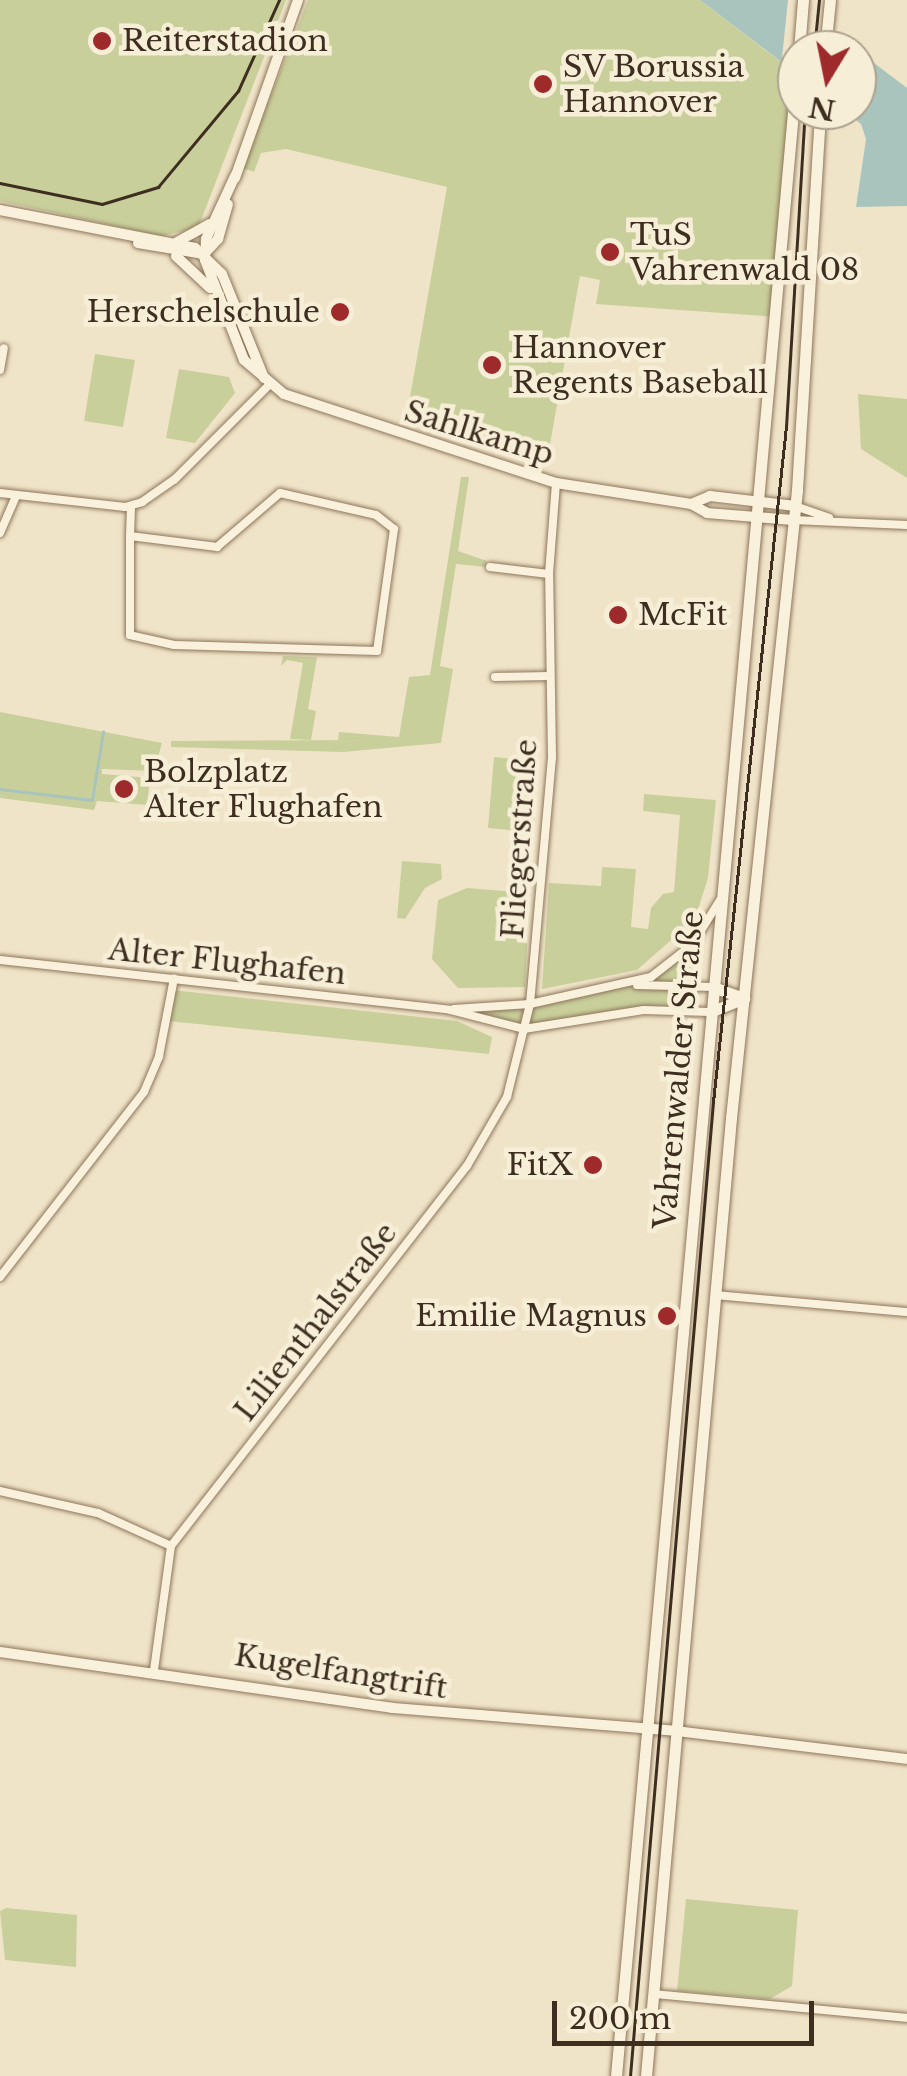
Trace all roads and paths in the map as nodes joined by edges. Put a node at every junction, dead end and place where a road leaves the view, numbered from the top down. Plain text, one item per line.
1 (298, 0) edge
2 (830, 0) edge
3 (803, 2) edge
4 (801, 30) edge
5 (827, 30) edge
6 (792, 130) edge
7 (819, 130) edge
8 (235, 176) junction
9 (0, 210) edge
10 (216, 216) junction
11 (218, 238) junction
12 (170, 247) junction
13 (204, 254) junction
14 (222, 274) junction
15 (217, 297) junction
16 (4, 348) dead end
17 (0, 370) edge
18 (266, 382) junction
19 (556, 483) junction
20 (0, 493) edge
21 (16, 496) junction
22 (762, 502) junction
23 (691, 504) junction
24 (130, 506) junction
25 (794, 513) junction
26 (759, 520) junction
27 (907, 525) edge
28 (0, 533) edge
29 (130, 536) junction
30 (490, 566) dead end
31 (549, 574) junction
32 (550, 676) junction
33 (494, 677) dead end
34 (721, 898) junction
35 (0, 960) edge
36 (174, 978) junction
37 (632, 984) junction
38 (713, 988) junction
39 (744, 998) junction
40 (530, 1004) junction
41 (450, 1010) junction
42 (710, 1012) junction
43 (524, 1028) junction
44 (0, 1276) edge
45 (716, 1295) junction
46 (907, 1312) edge
47 (0, 1491) edge
48 (171, 1546) junction
49 (0, 1652) edge
50 (154, 1670) junction
51 (645, 1730) junction
52 (676, 1731) junction
53 (907, 1759) edge
54 (654, 1994) junction
55 (907, 2018) edge
56 (616, 2076) edge
57 (646, 2076) edge

1 - 8 street
2 - 5 main road
3 - 4 main road
6 - 22 main road, Vahrenwalder Straße
7 - 25 main road, Vahrenwalder Straße
8 - 10 street
8 - 11 street
9 - 12 street
10 - 12 street
10 - 13 street
11 - 13 street
11 - 14 street
12 - 13 street
12 - 15 street
13 - 14 street
13 - 15 street
14 - 18 street
15 - 18 street
16 - 17 street
18 - 19 street, Sahlkamp
18 - 24 street
19 - 23 street, Sahlkamp
19 - 31 street, Fliegerstraße
20 - 21 street
21 - 24 street
21 - 28 street
22 - 23 street, Sahlkamp
22 - 25 street, Sahlkamp
22 - 26 main road, Vahrenwalder Straße
23 - 26 street, Sahlkamp
24 - 29 street
25 - 26 street, Sahlkamp
25 - 27 street
25 - 39 main road, Vahrenwalder Straße
26 - 34 main road, Vahrenwalder Straße
29 - 29 street
30 - 31 street
31 - 32 street, Fliegerstraße
32 - 33 street
32 - 40 street, Fliegerstraße
34 - 37 street, Alter Flughafen
34 - 38 main road, Vahrenwalder Straße
35 - 36 street, Alter Flughafen
36 - 41 street, Alter Flughafen
36 - 44 street
37 - 38 street, Alter Flughafen
37 - 40 street, Alter Flughafen
38 - 39 main road
38 - 42 main road, Vahrenwalder Straße
39 - 42 main road
39 - 45 main road, Vahrenwalder Straße
40 - 41 street, Alter Flughafen
40 - 43 street, Lilienthalstraße
41 - 43 street, Alter Flughafen
42 - 43 street, Alter Flughafen
42 - 51 main road, Vahrenwalder Straße
43 - 48 street, Lilienthalstraße
45 - 46 street
45 - 52 main road, Vahrenwalder Straße
47 - 48 street
48 - 50 street
49 - 50 street, Kugelfangtrift
50 - 51 street, Kugelfangtrift
51 - 52 street, Kugelfangtrift
51 - 56 main road, Vahrenwalder Straße
52 - 53 street, Kugelfangtrift
52 - 54 main road, Vahrenwalder Straße
54 - 55 street
54 - 57 main road, Vahrenwalder Straße

